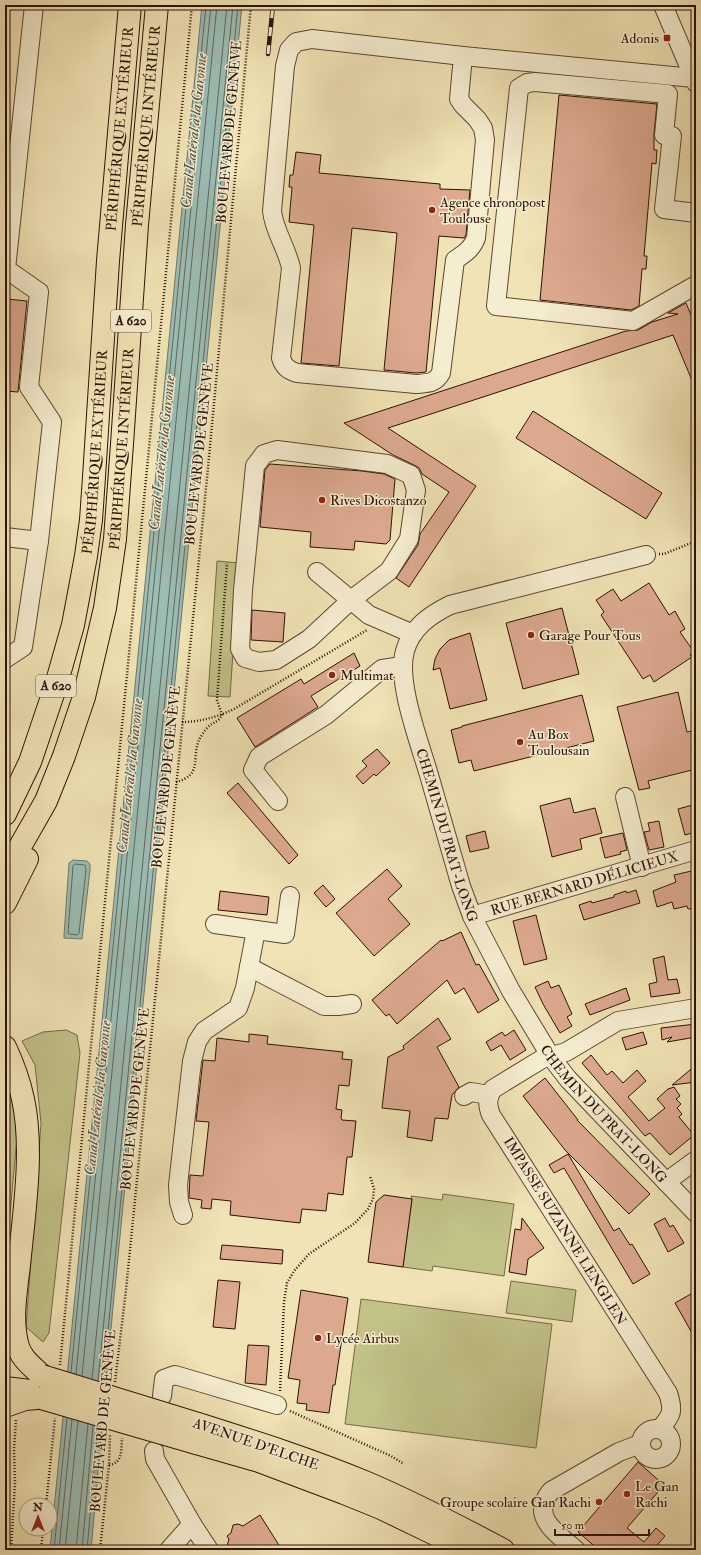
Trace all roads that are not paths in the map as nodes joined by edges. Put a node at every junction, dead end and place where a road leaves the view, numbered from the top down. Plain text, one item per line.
1 (34, 5) edge
2 (130, 5) edge
3 (157, 5) edge
4 (662, 5) edge
5 (463, 56) junction
6 (695, 81) edge
7 (9, 208) edge
8 (696, 213) edge
9 (696, 284) edge
10 (5, 537) edge
11 (39, 541) junction
12 (646, 555) road end
13 (317, 572) dead end
14 (351, 600) junction
15 (413, 634) junction
16 (5, 659) edge
17 (402, 666) junction
18 (625, 797) dead end
19 (46, 801) junction
20 (278, 801) dead end
21 (6, 812) edge
22 (696, 850) edge
23 (642, 867) junction
24 (5, 873) edge
25 (290, 896) dead end
26 (5, 903) edge
27 (472, 916) junction
28 (215, 924) dead end
29 (256, 930) junction
30 (249, 967) junction
31 (352, 1004) dead end
32 (696, 1008) edge
33 (5, 1047) edge
34 (551, 1057) junction
35 (489, 1095) junction
36 (464, 1096) dead end
37 (696, 1160) edge
38 (666, 1182) junction
39 (696, 1213) edge
40 (183, 1215) dead end
41 (5, 1355) edge
42 (51, 1374) junction
43 (5, 1388) edge
44 (162, 1396) dead end
45 (49, 1404) junction
46 (277, 1405) road end
47 (10, 1411) edge
48 (660, 1429) junction
49 (197, 1434) junction
50 (640, 1444) junction
51 (154, 1451) dead end
52 (192, 1524) junction
53 (169, 1550) edge
54 (209, 1550) edge
55 (465, 1550) edge
56 (503, 1550) edge
57 (576, 1550) edge

1 - 7 street
2 - 21 highway, PÉRIPHÉRIQUE EXTÉRIEUR / A 620
3 - 19 highway, PÉRIPHÉRIQUE INTÉRIEUR / A 620
4 - 6 street
5 - 5 street
5 - 6 street
7 - 11 street
8 - 9 street
10 - 11 street
11 - 16 street
12 - 15 street, CHEMIN DU PRAT-LONG
13 - 14 street
14 - 14 street
14 - 15 street
15 - 17 street, CHEMIN DU PRAT-LONG
17 - 20 street
17 - 27 street, CHEMIN DU PRAT-LONG
18 - 23 street
19 - 24 highway, PÉRIPHÉRIQUE INTÉRIEUR / A 620
19 - 26 highway
22 - 23 street, RUE BERNARD DÉLICIEUX
23 - 27 street, RUE BERNARD DÉLICIEUX
25 - 29 street
27 - 34 street, CHEMIN DU PRAT-LONG
28 - 29 street
29 - 30 street
30 - 31 street
30 - 40 street
32 - 34 street
33 - 42 highway
34 - 35 street
34 - 38 street, CHEMIN DU PRAT-LONG
35 - 36 street
35 - 48 street, IMPASSE SUZANNE LENGLEN
37 - 38 street
38 - 39 street, CHEMIN DU PRAT-LONG
41 - 42 highway, AVENUE D'ELCHE
42 - 49 highway, AVENUE D'ELCHE, bridge
43 - 45 highway, AVENUE D'ELCHE
44 - 46 street
45 - 47 highway
45 - 49 highway, AVENUE D'ELCHE, bridge
48 - 50 street
48 - 50 street
49 - 55 highway, AVENUE D'ELCHE
49 - 56 highway, AVENUE D'ELCHE
50 - 57 street
51 - 52 street
52 - 53 street
52 - 54 street

